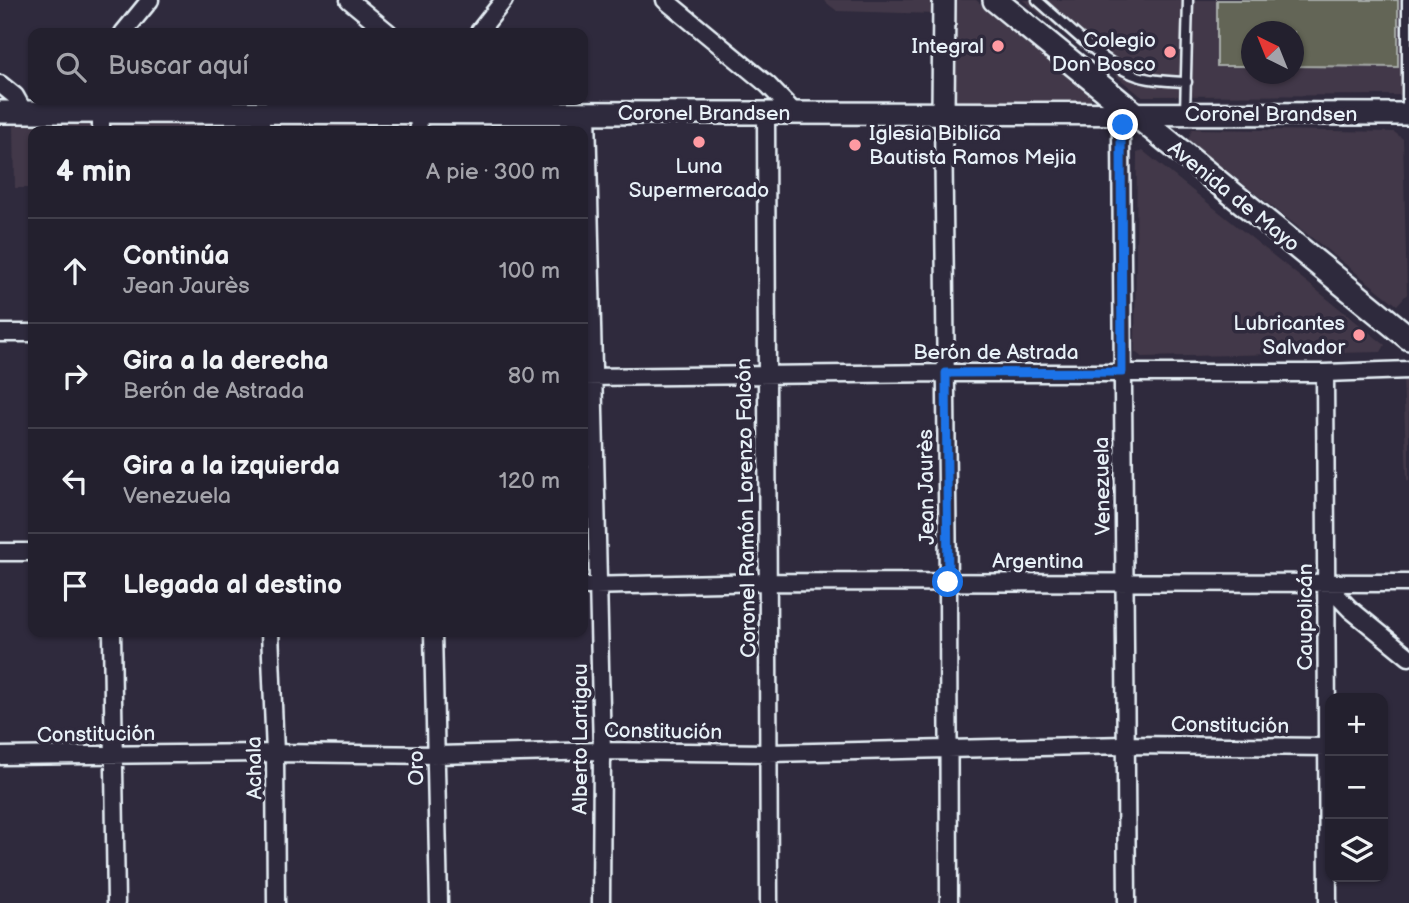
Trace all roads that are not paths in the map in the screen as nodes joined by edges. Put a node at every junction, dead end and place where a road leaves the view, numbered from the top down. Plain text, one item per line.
1 (150, 0) edge
2 (349, 0) edge
3 (504, 0) edge
4 (665, 0) edge
5 (944, 0) edge
6 (995, 0) edge
7 (1037, 0) edge
8 (1188, 0) edge
9 (1407, 0) edge
10 (127, 28) edge
11 (383, 28) edge
12 (482, 28) edge
13 (1187, 82) junction
14 (0, 84) edge
15 (68, 106) edge
16 (0, 112) edge
17 (24, 112) junction
18 (587, 112) junction
19 (943, 112) junction
20 (1130, 112) junction
21 (766, 113) junction
22 (795, 113) junction
23 (1185, 114) junction
24 (1408, 114) edge
25 (422, 115) edge
26 (101, 121) edge
27 (261, 122) edge
28 (587, 126) edge
29 (0, 333) edge
30 (28, 333) edge
31 (1409, 338) edge
32 (1409, 370) edge
33 (1122, 372) junction
34 (946, 373) junction
35 (1325, 373) junction
36 (766, 374) junction
37 (588, 377) edge
38 (0, 552) edge
39 (28, 552) edge
40 (769, 582) junction
41 (948, 582) junction
42 (1124, 583) junction
43 (1325, 583) junction
44 (1409, 583) edge
45 (591, 586) edge
46 (112, 637) edge
47 (270, 637) edge
48 (433, 637) edge
49 (1409, 657) edge
50 (1326, 693) edge
51 (1126, 745) junction
52 (1325, 747) edge
53 (602, 751) junction
54 (947, 751) junction
55 (275, 753) junction
56 (769, 753) junction
57 (114, 754) junction
58 (0, 755) edge
59 (436, 755) junction
60 (1326, 756) edge
61 (117, 903) edge
62 (276, 903) edge
63 (439, 903) edge
64 (601, 903) edge
65 (769, 903) edge
66 (948, 903) edge
67 (1127, 903) edge
68 (1328, 903) edge

1 - 10 street
2 - 11 street
3 - 12 street
4 - 22 street
5 - 19 street
6 - 20 main road, Avenida de Mayo
7 - 13 lane
8 - 13 lane
9 - 24 lane
13 - 23 lane
14 - 17 street
15 - 17 street, Coronel Brandsen
15 - 26 street, Coronel Brandsen
16 - 17 street, Coronel Brandsen
18 - 21 street, Coronel Brandsen
18 - 25 street, Coronel Brandsen
18 - 28 street, Alberto Lartigau
19 - 20 street, Coronel Brandsen
19 - 22 street, Coronel Brandsen
19 - 34 street, Jean Jaurès
20 - 23 street, Coronel Brandsen
20 - 31 main road, Avenida de Mayo
20 - 33 street, Venezuela
21 - 22 street, Coronel Brandsen
21 - 36 street, Coronel Ramón Lorenzo Falcón
23 - 24 street, Coronel Brandsen
25 - 27 street, Coronel Brandsen
26 - 27 street, Coronel Brandsen
29 - 30 street
32 - 35 street, Berón de Astrada
33 - 34 street, Berón de Astrada
33 - 35 street, Berón de Astrada
33 - 42 street, Venezuela
34 - 36 street, Berón de Astrada
34 - 41 street, Jean Jaurès
35 - 43 street, Caupolicán
36 - 37 street, Berón de Astrada
36 - 40 street, Coronel Ramón Lorenzo Falcón
37 - 45 street, Alberto Lartigau
38 - 39 street
40 - 41 street, Argentina
40 - 45 street, Argentina
40 - 56 street, Coronel Ramón Lorenzo Falcón
41 - 42 street, Argentina
41 - 54 street, Jean Jaurès
42 - 43 street, Argentina
42 - 51 street, Venezuela
43 - 44 street, Argentina
43 - 49 street
43 - 50 street, Caupolicán
45 - 53 street, Alberto Lartigau
46 - 57 street
47 - 55 street, Achala
48 - 59 street, Oro
51 - 52 street, Constitución
51 - 54 street, Constitución
51 - 67 street, Venezuela
53 - 56 street, Constitución
53 - 59 street, Constitución
53 - 64 street, Alberto Lartigau
54 - 56 street, Constitución
54 - 66 street, Jean Jaurès
55 - 57 street, Constitución
55 - 59 street, Constitución
55 - 62 street, Achala
56 - 65 street, Coronel Ramón Lorenzo Falcón
57 - 58 street, Constitución
57 - 61 street
59 - 63 street, Oro
60 - 68 street, Caupolicán

